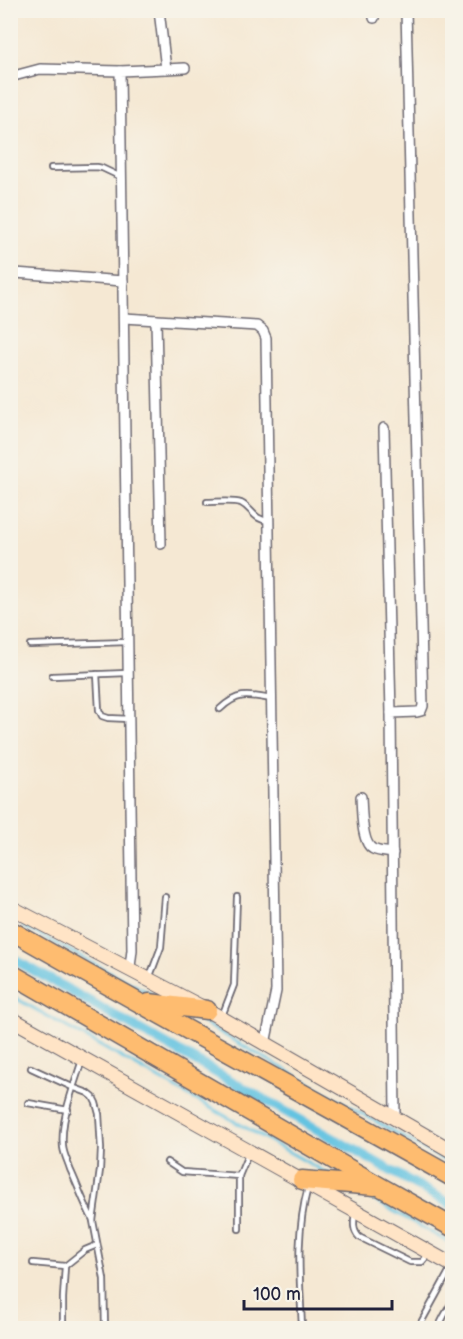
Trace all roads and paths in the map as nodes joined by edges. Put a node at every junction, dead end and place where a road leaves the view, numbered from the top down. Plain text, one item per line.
1 (159, 10) edge
2 (406, 10) edge
3 (185, 68) dead end
4 (166, 69) junction
5 (120, 71) junction
6 (10, 77) edge
7 (51, 168) dead end
8 (122, 178) junction
9 (10, 271) edge
10 (123, 281) junction
11 (124, 318) junction
12 (156, 320) junction
13 (384, 428) dead end
14 (207, 502) dead end
15 (269, 521) junction
16 (161, 544) dead end
17 (128, 642) junction
18 (30, 645) dead end
19 (129, 672) junction
20 (97, 674) junction
21 (52, 676) dead end
22 (271, 699) junction
23 (220, 709) dead end
24 (391, 713) junction
25 (129, 718) junction
26 (361, 797) dead end
27 (393, 853) junction
28 (165, 897) dead end
29 (237, 897) dead end
30 (10, 907) edge
31 (10, 930) edge
32 (130, 967) dead end
33 (10, 973) edge
34 (148, 979) junction
35 (138, 1001) junction
36 (214, 1015) junction
37 (10, 1018) edge
38 (265, 1044) junction
39 (82, 1058) junction
40 (31, 1068) dead end
41 (72, 1087) junction
42 (28, 1103) dead end
43 (68, 1110) junction
44 (395, 1118) junction
45 (249, 1151) junction
46 (453, 1151) edge
47 (167, 1162) dead end
48 (239, 1176) junction
49 (453, 1177) edge
50 (305, 1182) junction
51 (380, 1186) junction
52 (354, 1209) junction
53 (93, 1221) junction
54 (453, 1227) edge
55 (239, 1229) dead end
56 (97, 1245) junction
57 (430, 1252) junction
58 (33, 1263) dead end
59 (453, 1265) edge
60 (65, 1266) junction
61 (453, 1302) edge
62 (63, 1329) edge
63 (105, 1329) edge
64 (302, 1329) edge
65 (418, 1329) edge
66 (438, 1329) edge

1 - 4 street
2 - 24 street
3 - 4 street
4 - 5 street
5 - 6 street
5 - 8 street
7 - 8 lane
8 - 10 street
9 - 10 street
10 - 11 street
11 - 12 street
11 - 17 street
12 - 15 street
12 - 16 street
13 - 24 street
14 - 15 lane
15 - 22 street
17 - 18 lane
17 - 19 street
19 - 20 lane
19 - 25 street
20 - 21 lane
20 - 25 lane
22 - 23 lane
22 - 38 street
24 - 27 street
25 - 32 street
26 - 27 street
27 - 44 street
28 - 34 lane
29 - 36 lane
30 - 34 main road
31 - 35 highway
33 - 51 highway
34 - 36 main road
35 - 36 highway
35 - 49 highway
36 - 38 main road
37 - 39 main road
38 - 44 main road
39 - 41 lane
39 - 45 main road
40 - 41 lane
41 - 43 lane
41 - 53 lane
42 - 43 lane
43 - 53 lane
44 - 46 main road
45 - 48 lane
45 - 50 main road
47 - 48 lane
48 - 55 lane
50 - 51 highway
50 - 52 main road
50 - 64 lane
51 - 54 highway
52 - 57 main road
52 - 57 lane
53 - 56 lane
56 - 60 lane
56 - 63 lane
57 - 59 main road
58 - 60 lane
59 - 65 lane
60 - 62 lane
61 - 66 lane

